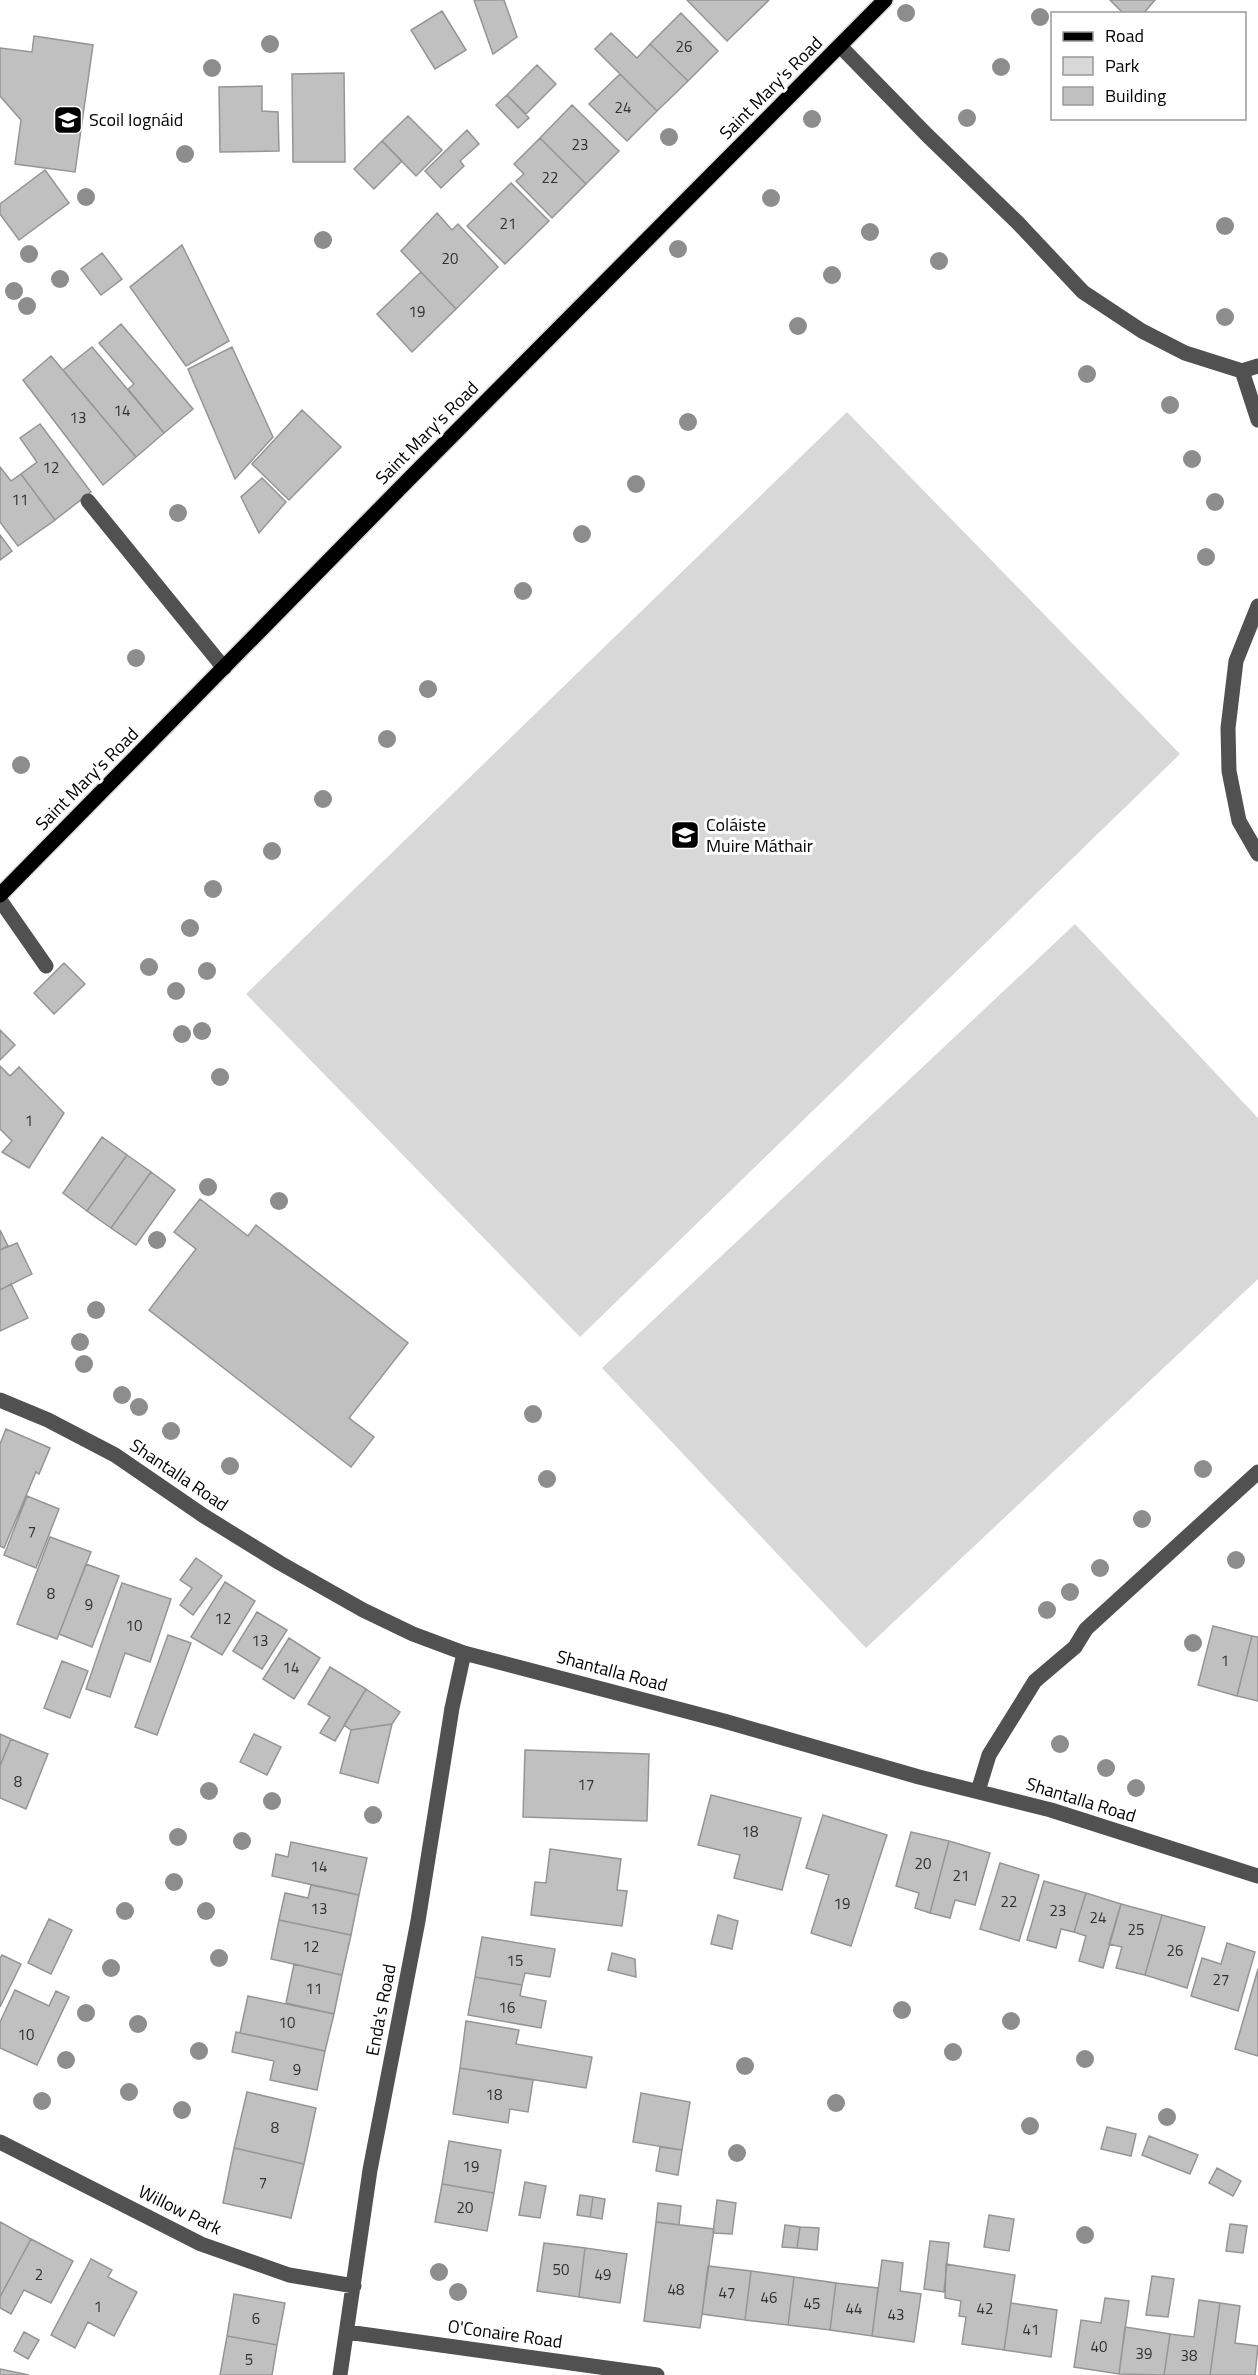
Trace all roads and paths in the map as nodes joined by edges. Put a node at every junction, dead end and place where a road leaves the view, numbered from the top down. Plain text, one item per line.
1 (885, 0) edge
2 (840, 46) junction
3 (1258, 366) edge
4 (1242, 371) junction
5 (1258, 420) edge
6 (88, 501) dead end
7 (1258, 606) edge
8 (224, 668) junction
9 (1258, 854) edge
10 (0, 895) edge
11 (0, 900) edge
12 (46, 966) dead end
13 (0, 1400) edge
14 (1258, 1472) edge
15 (464, 1653) junction
16 (978, 1791) junction
17 (1258, 1876) edge
18 (0, 2142) edge
19 (354, 2286) junction
20 (347, 2332) junction
21 (340, 2375) edge
22 (657, 2375) edge

1 - 2 main road, Saint Mary's Road
2 - 4 street
2 - 8 main road, Saint Mary's Road
3 - 4 street
4 - 5 street
6 - 8 street
7 - 9 street
8 - 10 main road, Saint Mary's Road
11 - 12 street
13 - 15 street, Shantalla Road
14 - 16 street
15 - 16 street, Shantalla Road
15 - 19 street, Enda's Road
16 - 17 street, Shantalla Road
18 - 19 street, Willow Park
19 - 20 street, Enda's Road
20 - 21 street, Enda's Road
20 - 22 street, O'Conaire Road

